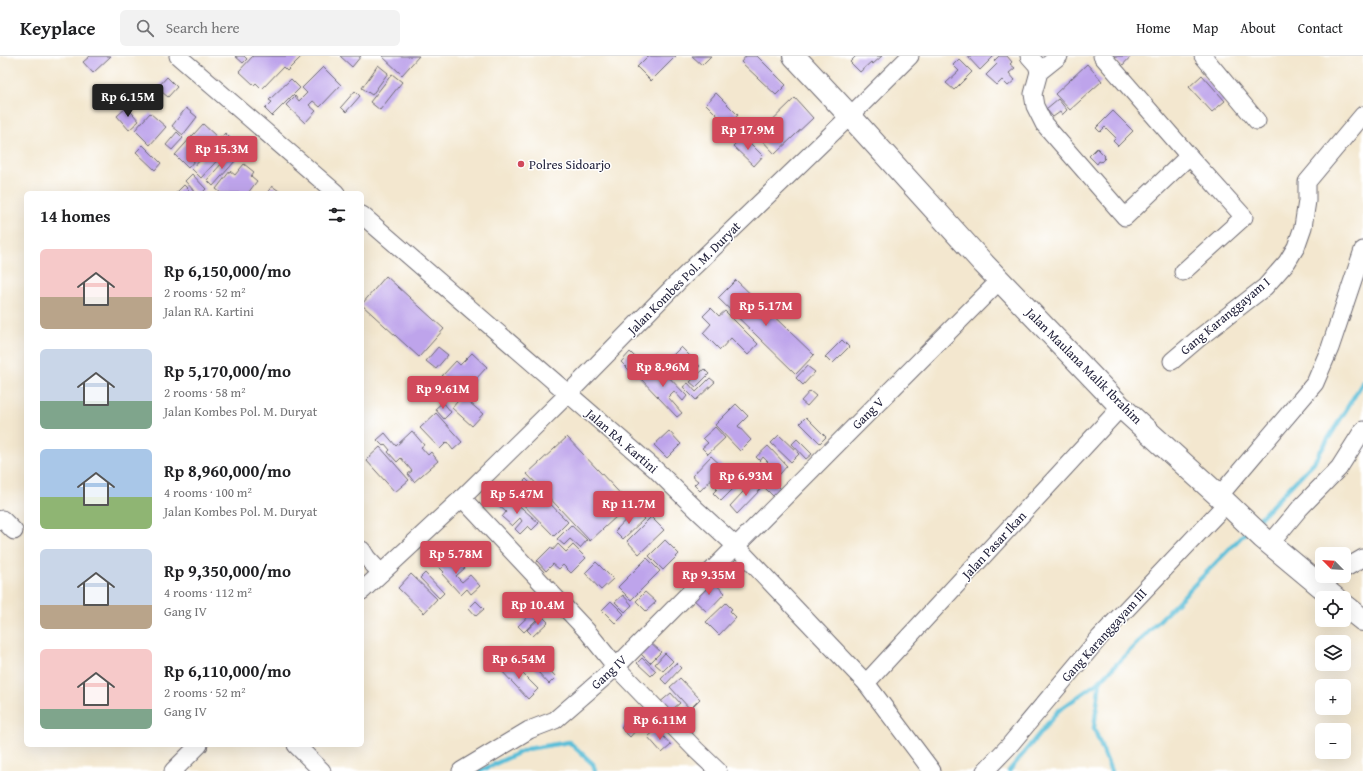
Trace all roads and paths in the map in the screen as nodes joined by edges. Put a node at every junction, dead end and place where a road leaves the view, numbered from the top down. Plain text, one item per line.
1 (178, 56) edge
2 (794, 56) edge
3 (910, 56) edge
4 (1029, 56) edge
5 (1059, 56) edge
6 (1102, 56) edge
7 (1203, 56) edge
8 (1039, 72) junction
9 (1363, 115) edge
10 (850, 116) junction
11 (1257, 121) dead end
12 (1189, 156) junction
13 (334, 191) edge
14 (364, 217) edge
15 (1363, 250) edge
16 (1183, 272) dead end
17 (1000, 280) junction
18 (1172, 361) dead end
19 (568, 394) junction
20 (1121, 407) junction
21 (1363, 430) edge
22 (462, 498) junction
23 (1225, 501) junction
24 (1266, 541) junction
25 (736, 546) junction
26 (364, 553) edge
27 (1363, 558) edge
28 (1351, 565) edge
29 (381, 573) junction
30 (1315, 573) edge
31 (364, 588) edge
32 (1351, 611) edge
33 (1363, 620) edge
34 (616, 667) junction
35 (866, 683) junction
36 (192, 747) edge
37 (298, 747) edge
38 (173, 771) edge
39 (322, 771) edge
40 (461, 771) edge
41 (718, 771) edge
42 (932, 771) edge
43 (986, 771) edge

1 - 13 street
2 - 10 main road, Jalan Maulana Malik Ibrahim
3 - 10 street, Jalan Kombes Pol. M. Duryat
4 - 8 street
5 - 8 street
6 - 12 street
7 - 11 street
8 - 12 street
9 - 18 street, Gang Karanggayam I
10 - 17 main road, Jalan Maulana Malik Ibrahim
10 - 19 street, Jalan Kombes Pol. M. Duryat
12 - 16 street
14 - 19 street, Jalan RA. Kartini
15 - 23 street, Gang Karanggayam III
17 - 20 main road, Jalan Maulana Malik Ibrahim
17 - 25 street, Gang V
19 - 22 street, Jalan Kombes Pol. M. Duryat
19 - 25 street, Jalan RA. Kartini
20 - 23 main road, Jalan Maulana Malik Ibrahim
20 - 35 street, Jalan Pasar Ikan
21 - 24 street
22 - 29 street, Jalan Kombes Pol. M. Duryat
22 - 34 street
23 - 24 main road, Jalan Maulana Malik Ibrahim
23 - 43 street, Gang Karanggayam III
24 - 30 main road, Jalan Maulana Malik Ibrahim
25 - 34 street, Gang IV
25 - 35 street, Jalan RA. Kartini
26 - 29 street
27 - 28 street
29 - 31 street, Jalan Kombes Pol. M. Duryat
32 - 33 main road
34 - 40 street, Gang IV
34 - 41 street
35 - 42 street, Jalan RA. Kartini
36 - 38 street
37 - 39 street

